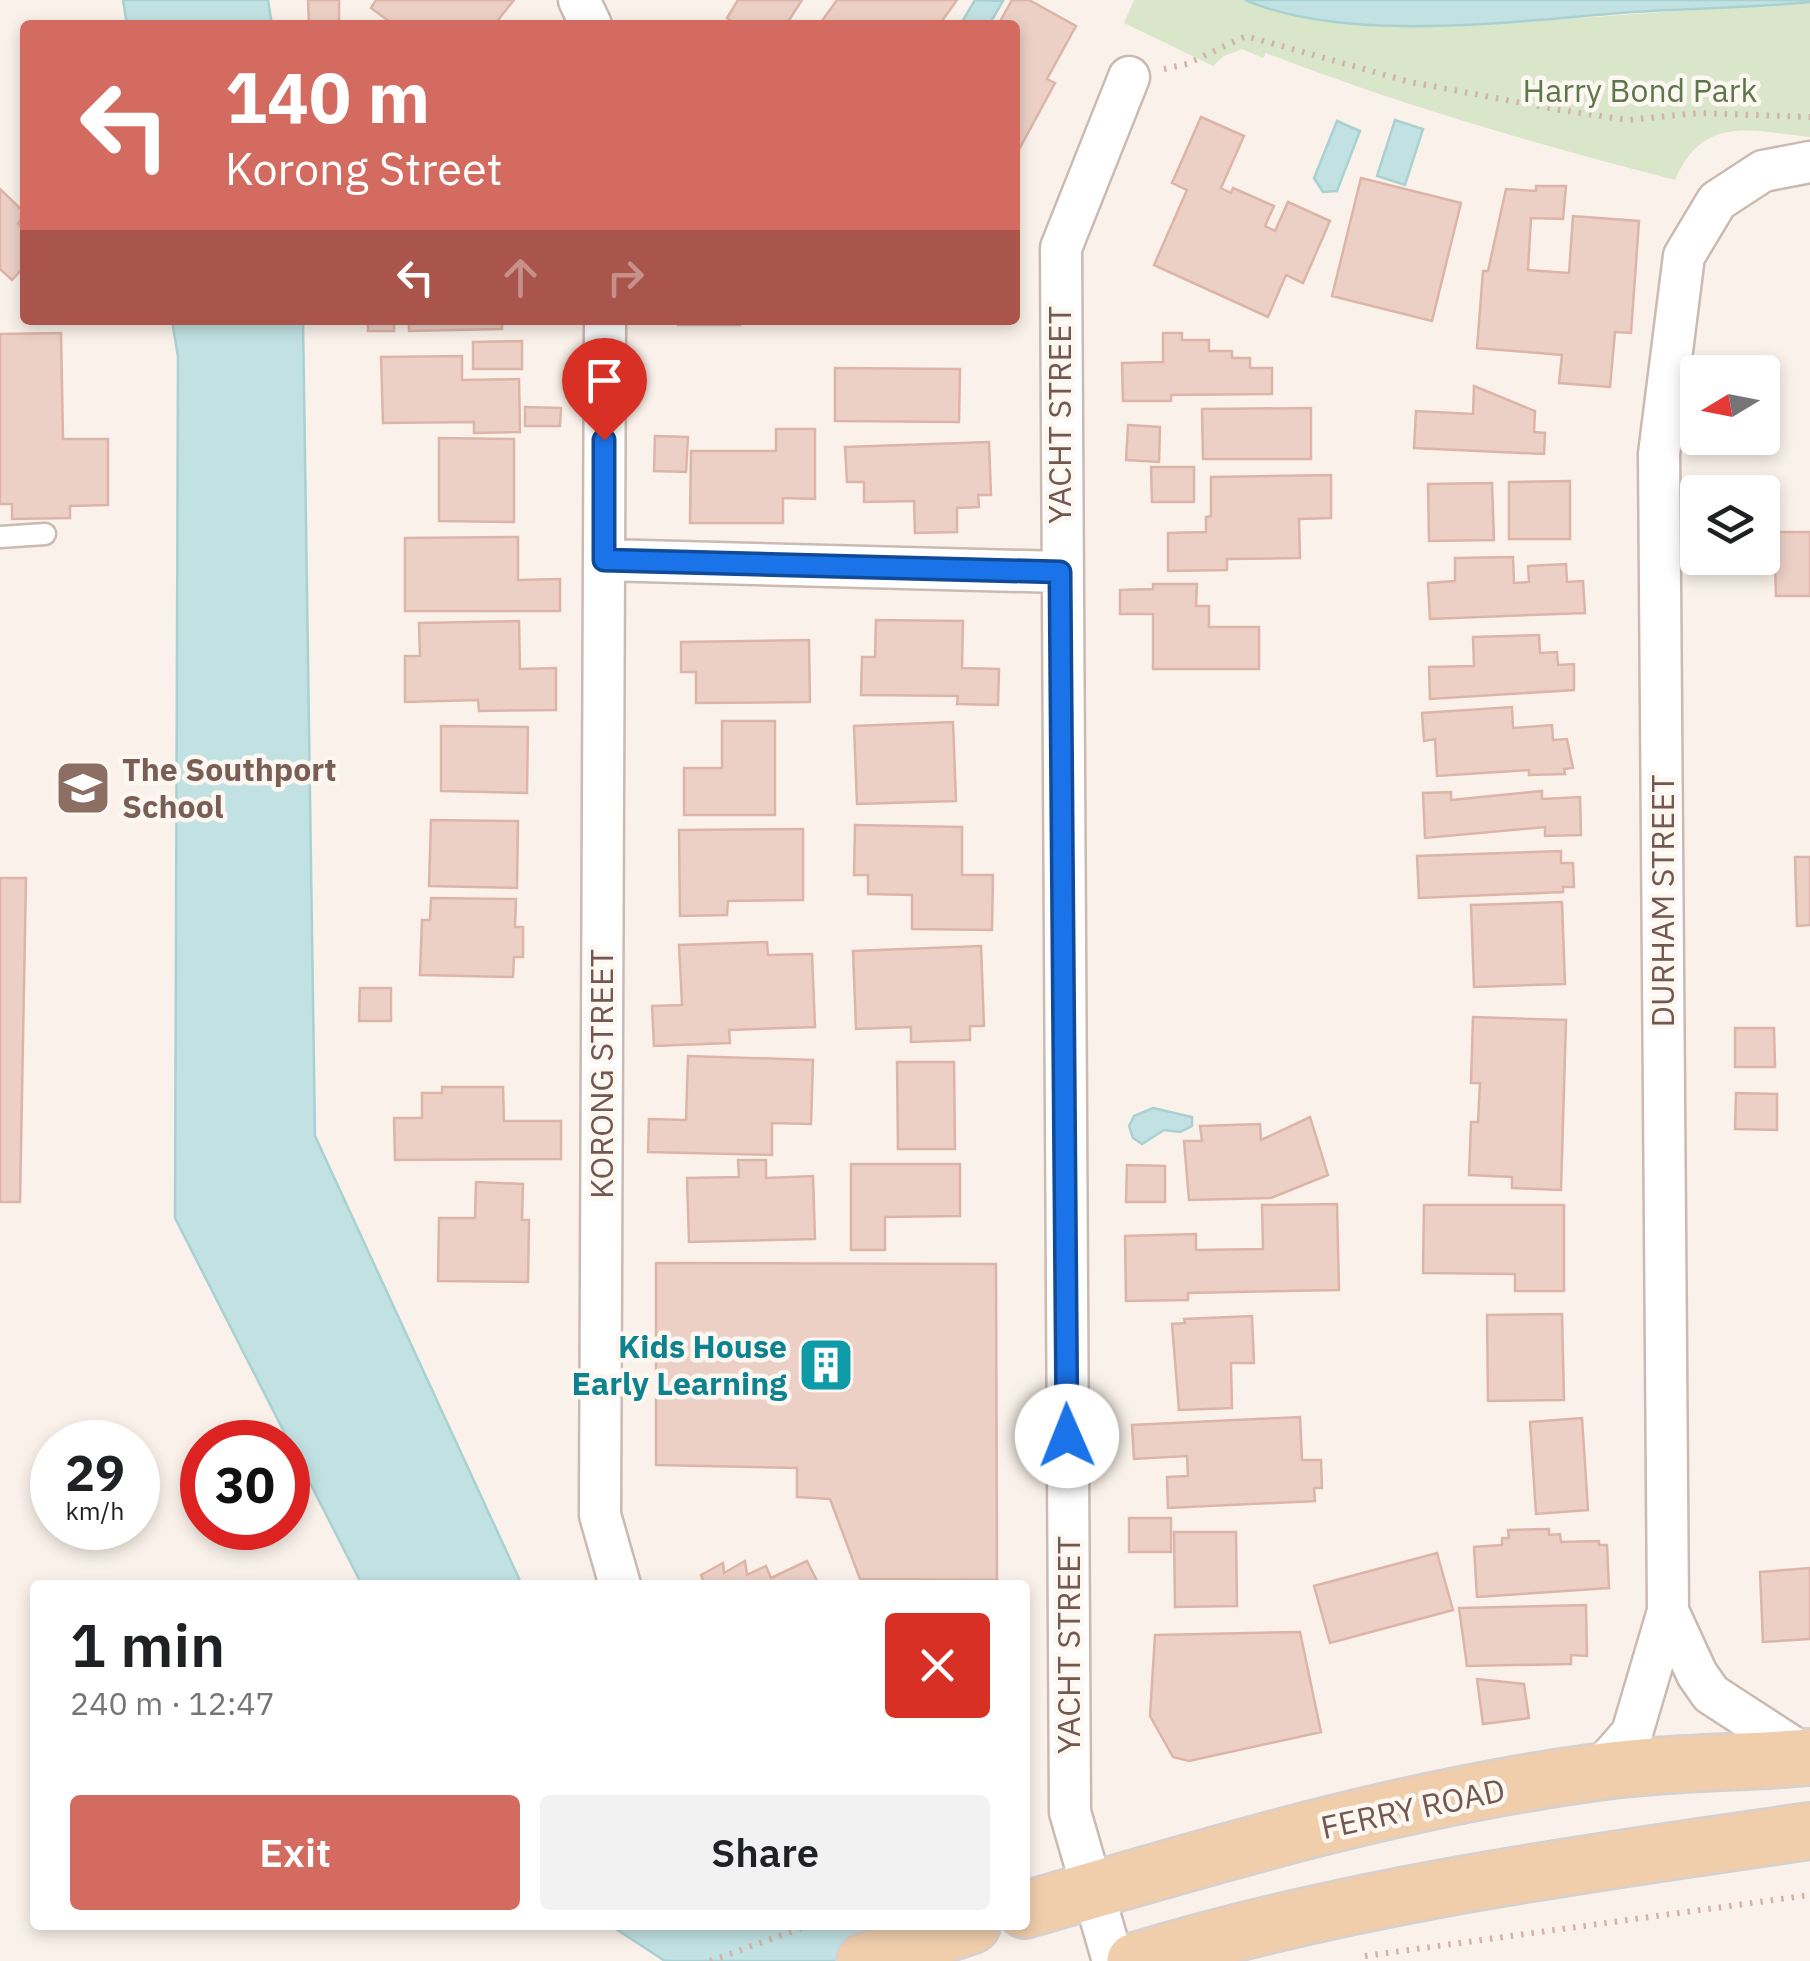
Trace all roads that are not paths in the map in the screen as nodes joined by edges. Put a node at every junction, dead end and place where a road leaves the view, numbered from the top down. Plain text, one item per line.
1 (1129, 77) road end
2 (1810, 162) edge
3 (605, 325) edge
4 (45, 534) dead end
5 (0, 537) edge
6 (604, 560) junction
7 (1060, 572) junction
8 (619, 1580) edge
9 (1668, 1611) junction
10 (1809, 1757) edge
11 (1598, 1772) junction
12 (1810, 1831) edge
13 (1090, 1891) junction
14 (1030, 1909) edge
15 (958, 1930) edge
16 (865, 1961) edge
17 (1113, 1961) edge
18 (1136, 1961) edge

1 - 7 street, YACHT STREET
2 - 9 street, DURHAM STREET
3 - 6 street, KORONG STREET
4 - 5 lane
6 - 7 street
6 - 8 street, KORONG STREET
7 - 13 street, YACHT STREET
9 - 10 street, DURHAM STREET
9 - 11 street, DURHAM STREET
10 - 11 main road, FERRY ROAD
11 - 13 main road, FERRY ROAD
12 - 18 main road
13 - 14 main road, FERRY ROAD
13 - 17 street, YACHT STREET
15 - 16 main road

